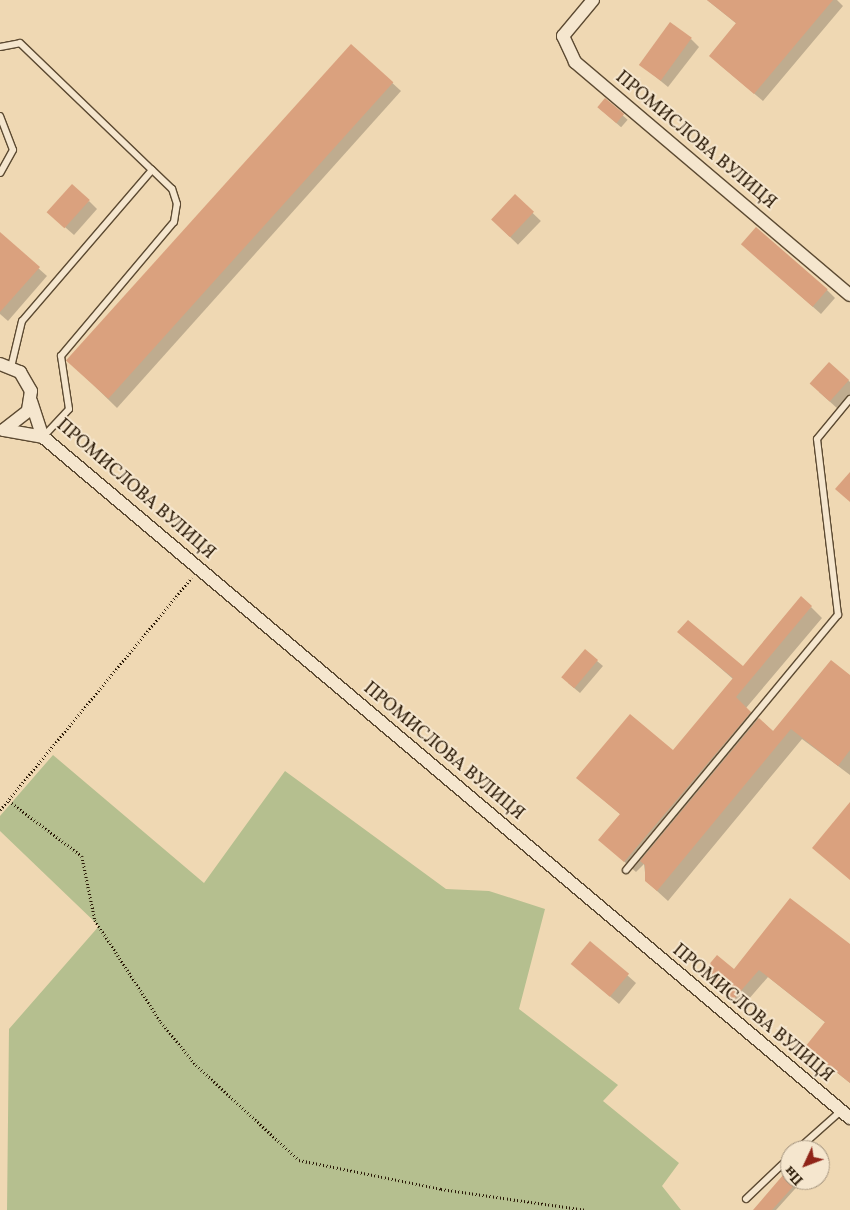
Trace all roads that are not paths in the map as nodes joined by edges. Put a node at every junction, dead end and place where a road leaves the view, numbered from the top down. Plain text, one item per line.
1 (593, 0) edge
2 (0, 47) edge
3 (0, 116) edge
4 (152, 170) junction
5 (0, 173) edge
6 (850, 295) edge
7 (6, 365) edge
8 (850, 399) edge
9 (31, 401) junction
10 (2, 430) edge
11 (43, 437) junction
12 (626, 870) dead end
13 (845, 1114) edge
14 (810, 1140) edge
15 (780, 1167) edge
16 (746, 1199) dead end

1 - 6 street, ПРОМИСЛОВА ВУЛИЦЯ
2 - 4 lane
3 - 5 lane
4 - 7 lane
4 - 11 lane
7 - 9 street, ПРОМИСЛОВА ВУЛИЦЯ
8 - 12 lane
9 - 10 street
9 - 11 street, ПРОМИСЛОВА ВУЛИЦЯ
10 - 11 street
11 - 13 street, ПРОМИСЛОВА ВУЛИЦЯ
13 - 14 lane
15 - 16 lane

